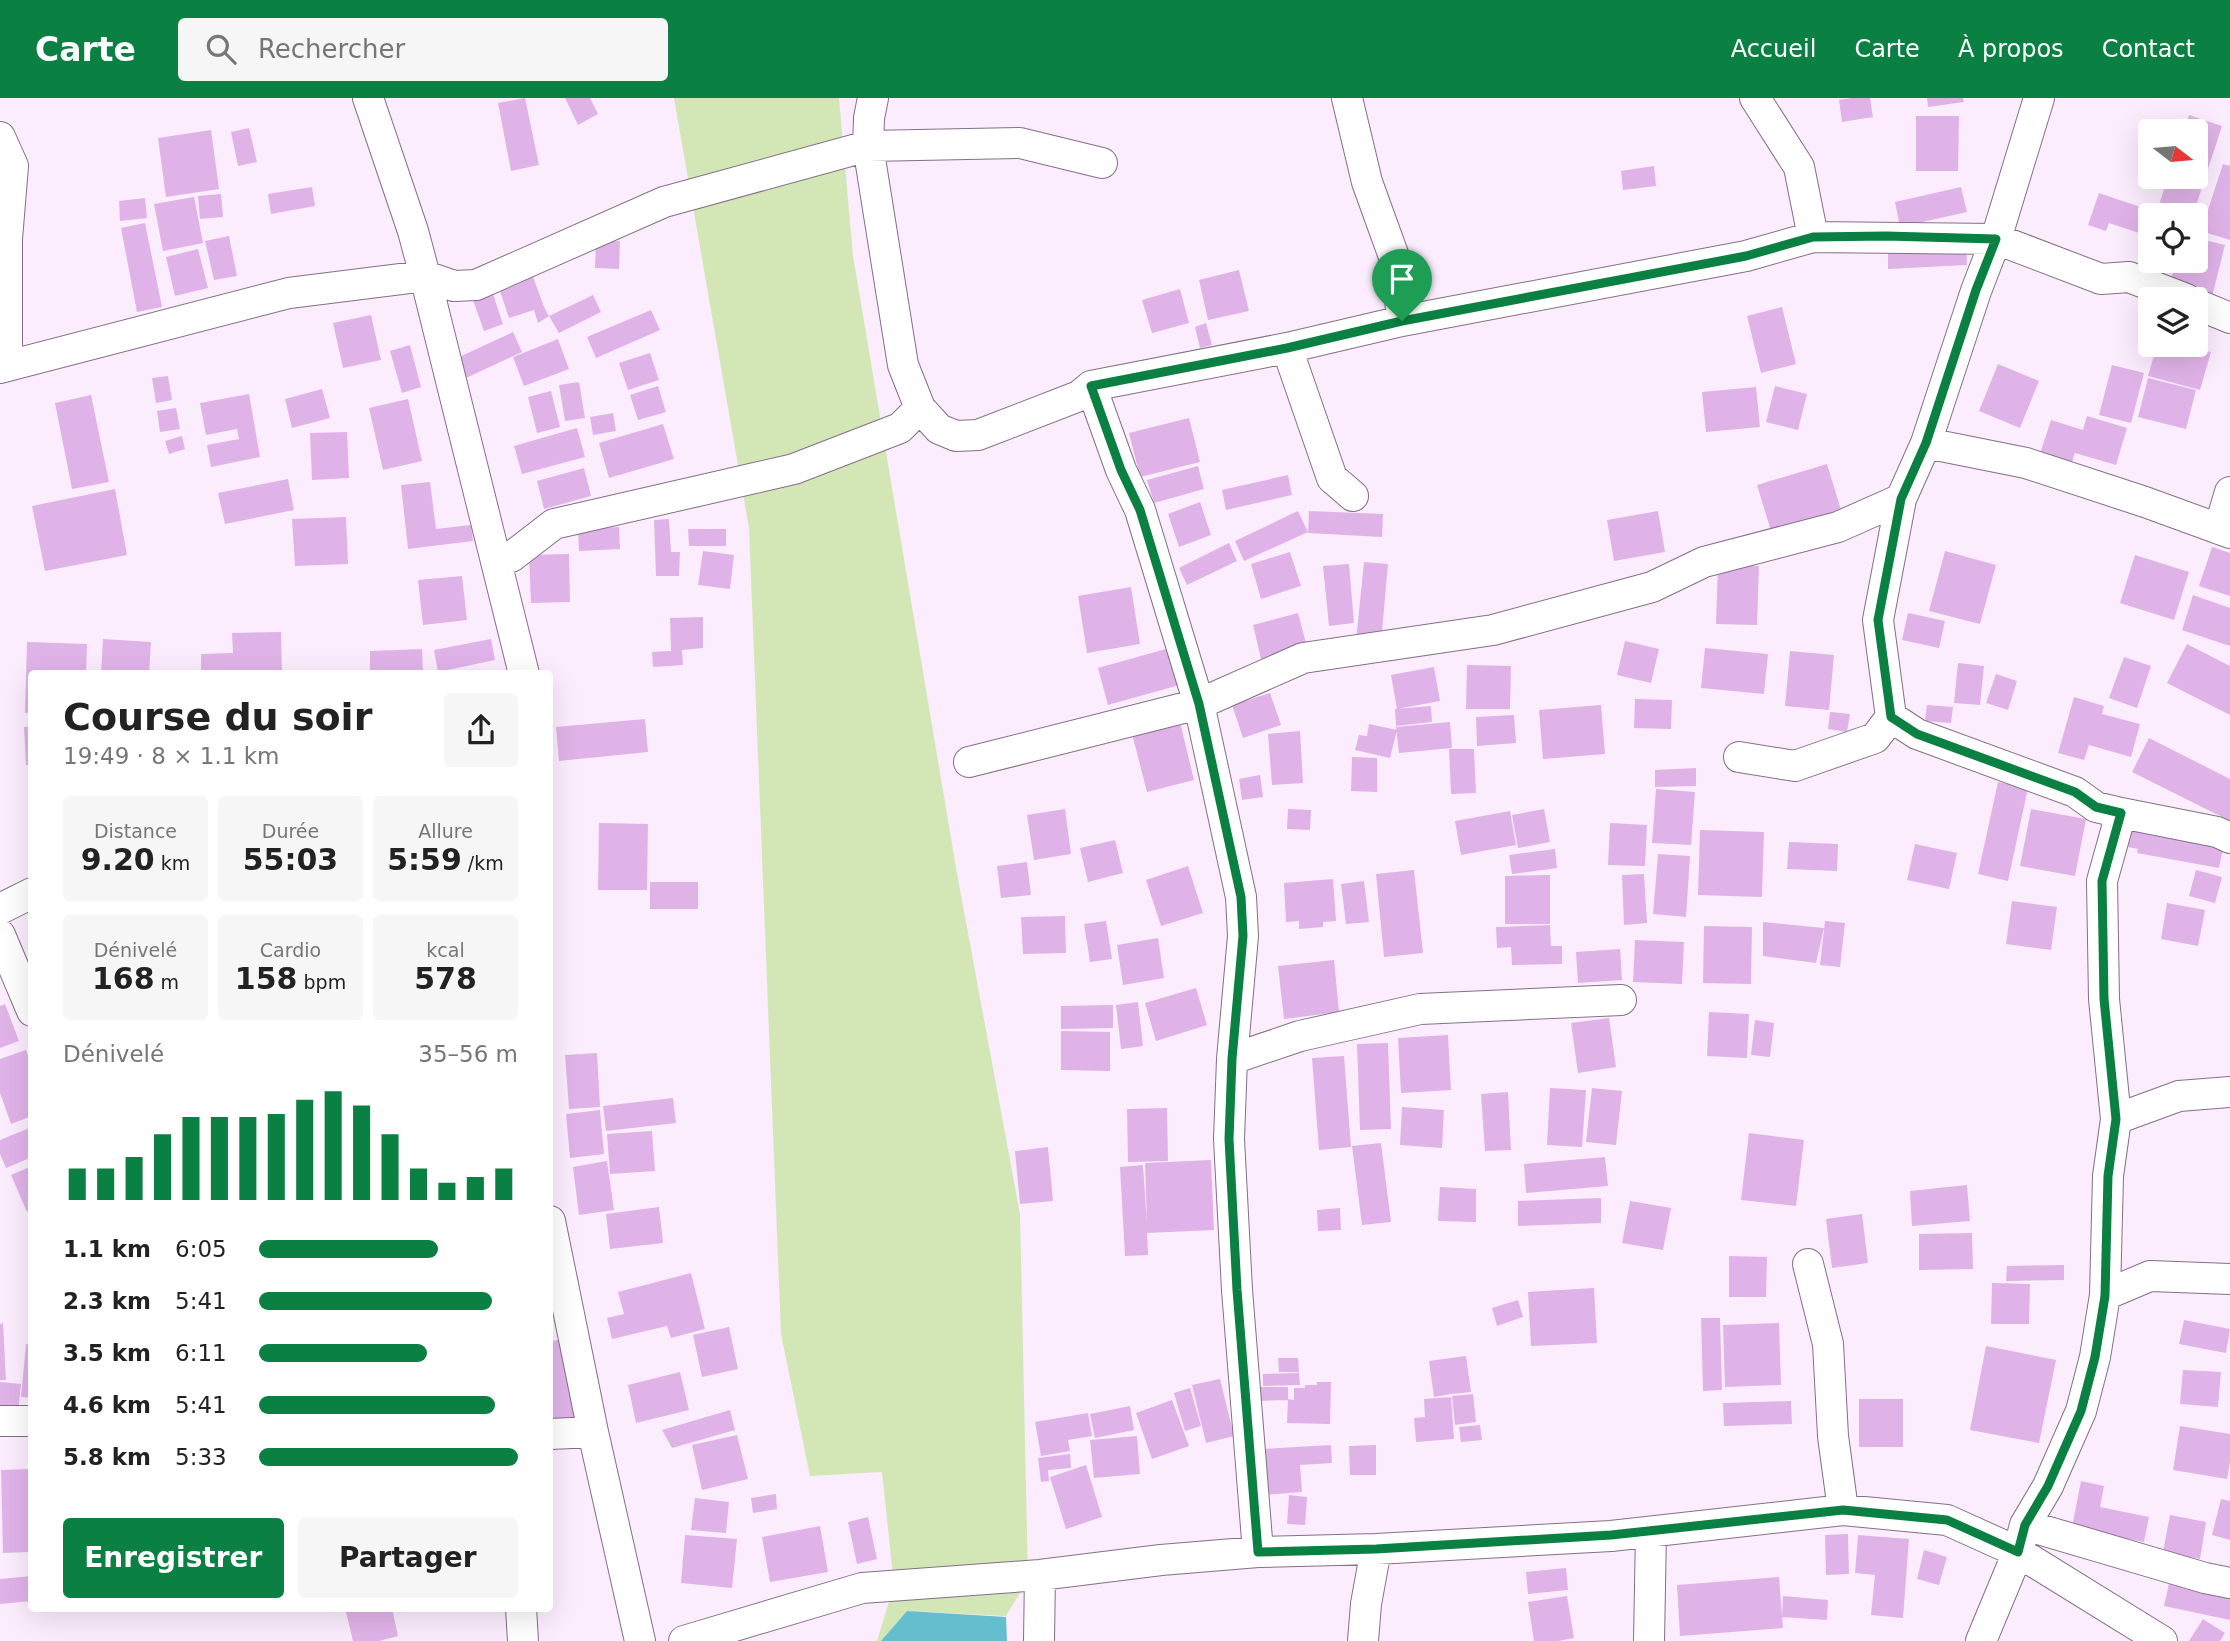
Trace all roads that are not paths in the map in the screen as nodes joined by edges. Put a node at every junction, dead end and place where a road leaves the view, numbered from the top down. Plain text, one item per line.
1 (368, 98) edge
2 (873, 98) edge
3 (1347, 98) edge
4 (1755, 98) edge
5 (2039, 98) edge
6 (0, 137) edge
7 (868, 146) junction
8 (1102, 163) dead end
9 (1813, 237) junction
10 (1996, 239) junction
11 (425, 275) junction
12 (2153, 287) edge
13 (2208, 309) edge
14 (2230, 318) edge
15 (1402, 321) junction
16 (1287, 348) junction
17 (4, 367) edge
18 (1091, 386) junction
19 (920, 408) junction
20 (1926, 443) junction
21 (2230, 492) edge
22 (1353, 496) dead end
23 (1901, 499) junction
24 (2225, 531) edge
25 (496, 558) junction
26 (523, 670) edge
27 (1199, 704) junction
28 (1891, 717) junction
29 (1739, 757) dead end
30 (969, 762) dead end
31 (2121, 813) junction
32 (2230, 838) edge
33 (28, 895) edge
34 (0, 909) edge
35 (0, 935) edge
36 (1621, 1000) dead end
37 (28, 1002) edge
38 (1232, 1059) junction
39 (2230, 1093) edge
40 (2116, 1119) junction
41 (553, 1236) edge
42 (1808, 1264) dead end
43 (2230, 1279) edge
44 (2105, 1296) junction
45 (0, 1421) edge
46 (28, 1421) edge
47 (593, 1432) junction
48 (553, 1434) edge
49 (1843, 1510) junction
50 (1651, 1532) junction
51 (2022, 1539) junction
52 (1376, 1549) junction
53 (1258, 1552) junction
54 (1040, 1575) junction
55 (2230, 1583) edge
56 (521, 1612) edge
57 (523, 1641) edge
58 (640, 1641) edge
59 (684, 1641) edge
60 (1039, 1641) edge
61 (1363, 1641) edge
62 (1650, 1641) edge
63 (1981, 1641) edge
64 (2162, 1641) edge

1 - 11 street
2 - 7 street
3 - 15 street
4 - 9 street
5 - 10 street
6 - 17 street
7 - 8 street
7 - 11 street
7 - 19 street
9 - 10 street
9 - 15 street
10 - 12 street
10 - 20 street
11 - 17 street
11 - 25 street
13 - 14 street
15 - 16 street
16 - 18 street
16 - 22 street
18 - 19 street
18 - 27 street
19 - 25 street
20 - 23 street
20 - 24 street
21 - 24 street
23 - 27 street
23 - 28 street
25 - 26 street
27 - 30 street
27 - 38 street
28 - 29 street
28 - 31 street
31 - 32 street
31 - 40 street
33 - 34 street
35 - 37 street
36 - 38 street
38 - 53 street
39 - 40 street
40 - 44 street
41 - 47 street
42 - 49 street
43 - 44 street
44 - 51 street
45 - 46 street
47 - 48 street
47 - 58 street
49 - 50 street
49 - 51 street
50 - 52 street
50 - 62 street
51 - 55 street
51 - 63 street
51 - 64 street
52 - 53 street
52 - 61 street
53 - 54 street
54 - 59 street
54 - 60 street
56 - 57 street

